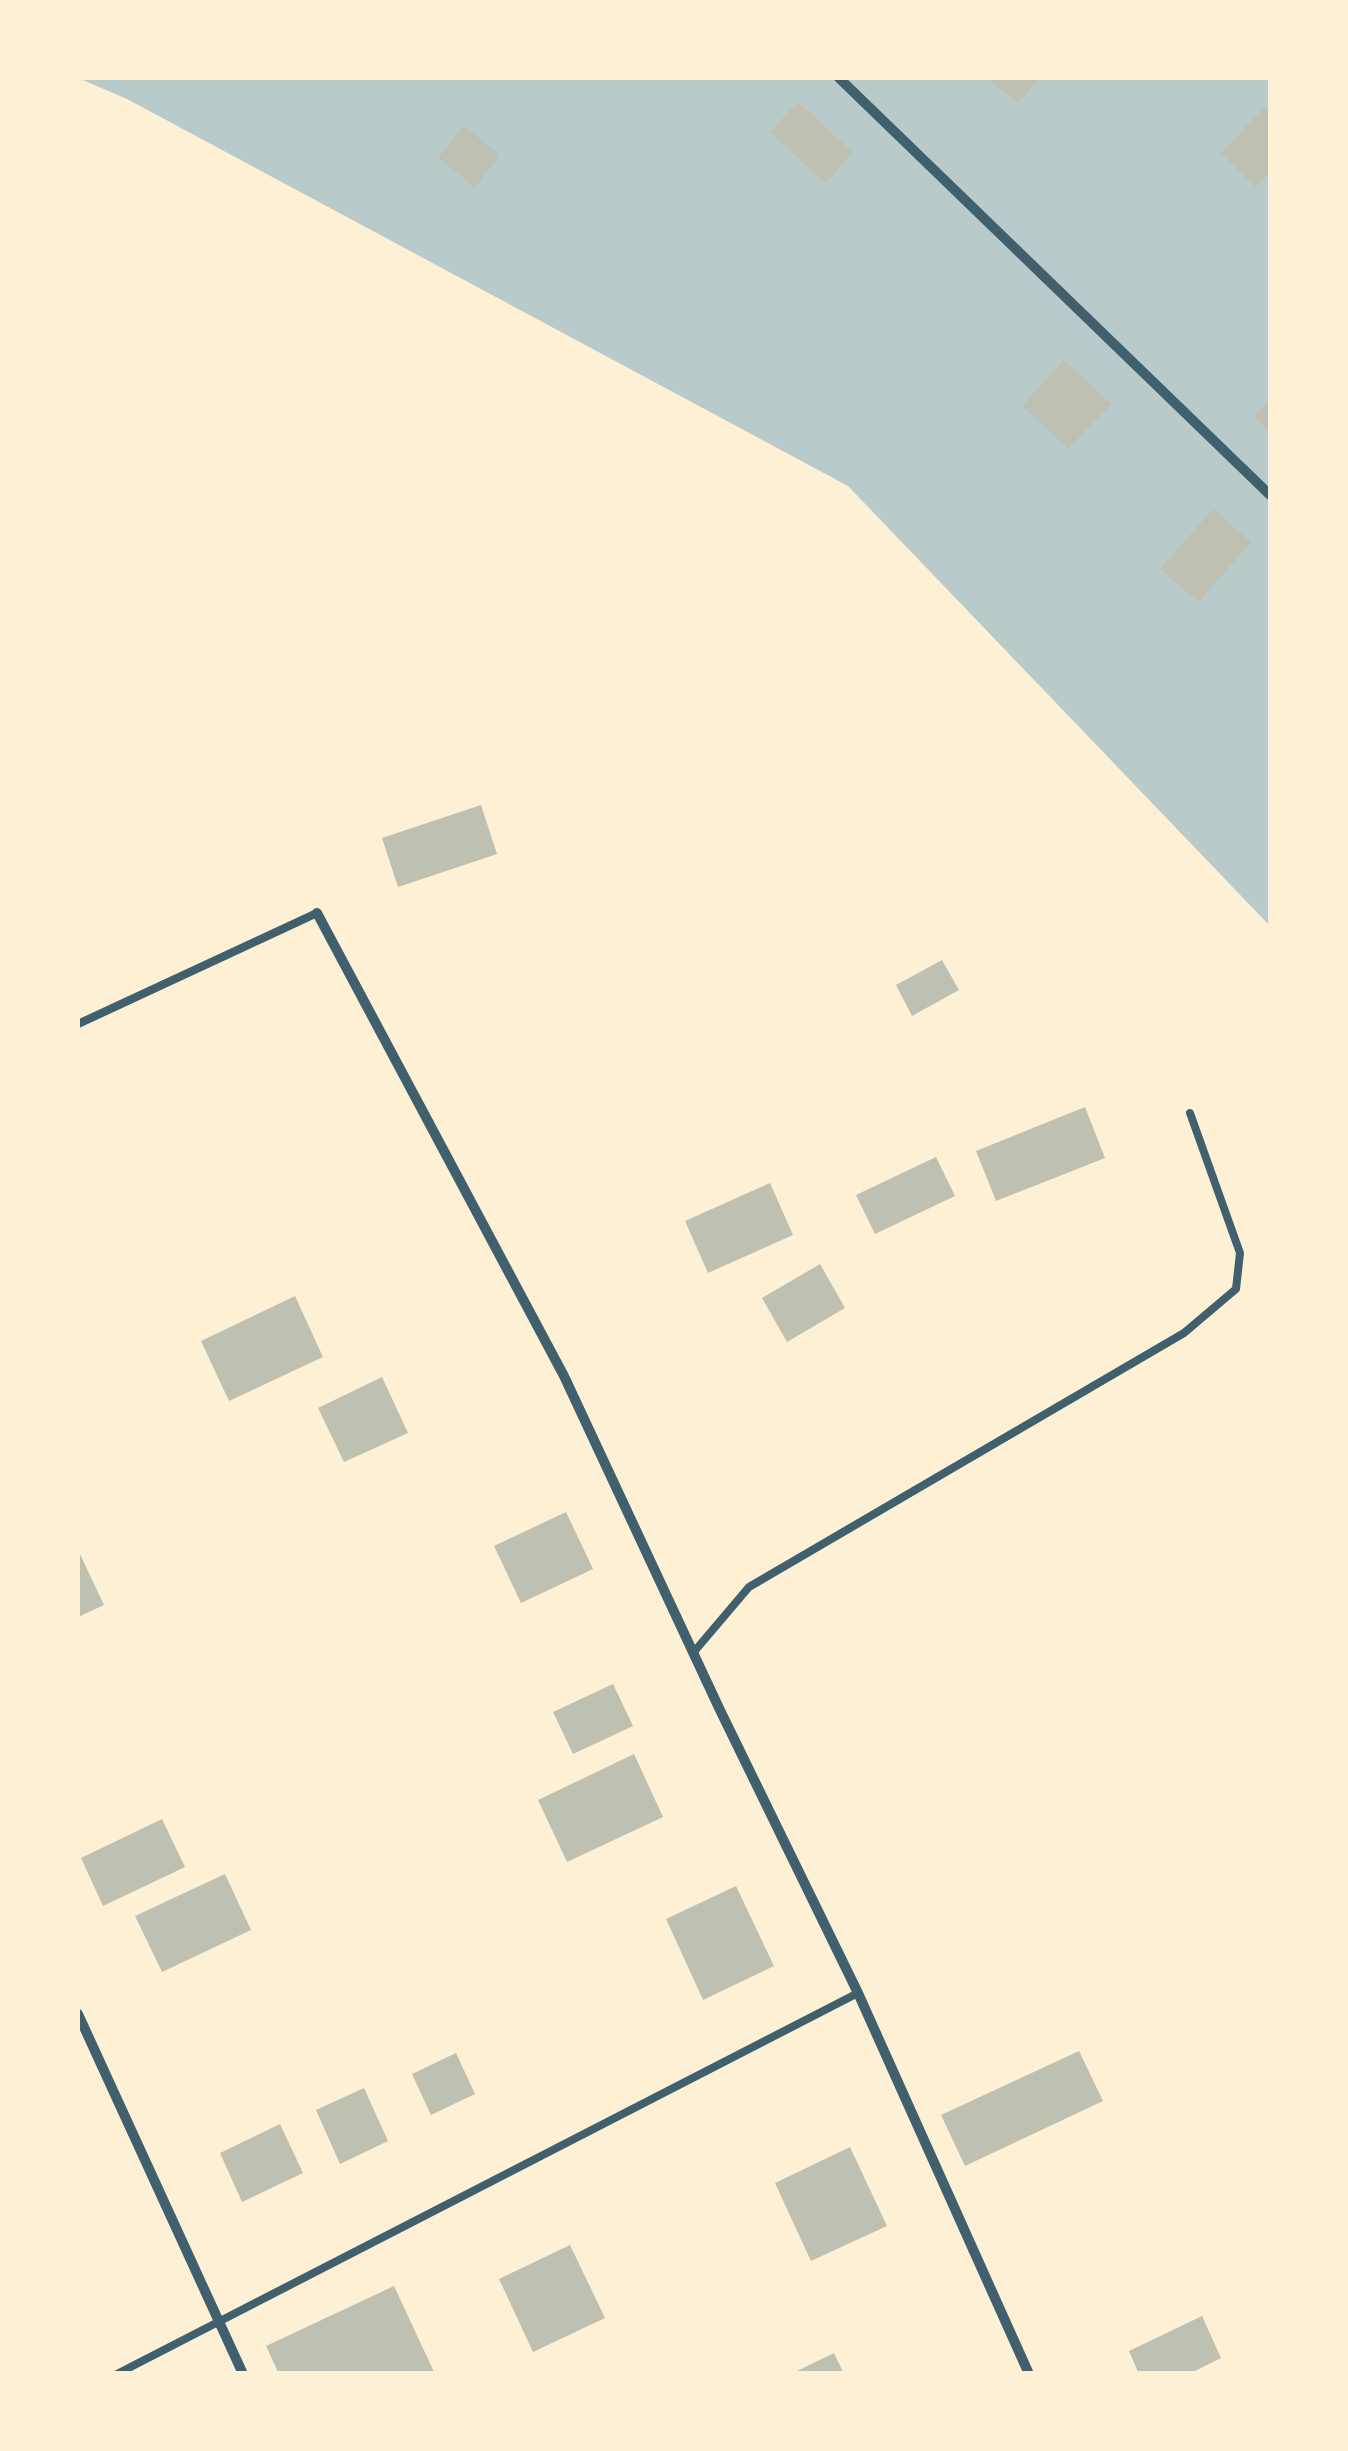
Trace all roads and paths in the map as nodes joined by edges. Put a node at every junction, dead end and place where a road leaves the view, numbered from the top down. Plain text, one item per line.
1 (839, 78) edge
2 (1270, 495) edge
3 (317, 912) joint
4 (78, 1024) edge
5 (1190, 1113) dead end
6 (692, 1653) junction
7 (858, 1993) junction
8 (78, 2014) edge
9 (218, 2322) junction
10 (117, 2374) edge
11 (242, 2374) edge
12 (1029, 2374) edge

1 - 2 street
3 - 4 lane
3 - 6 street
5 - 6 lane
6 - 7 street
7 - 9 lane
7 - 12 street
8 - 9 street
9 - 10 lane
9 - 11 street

